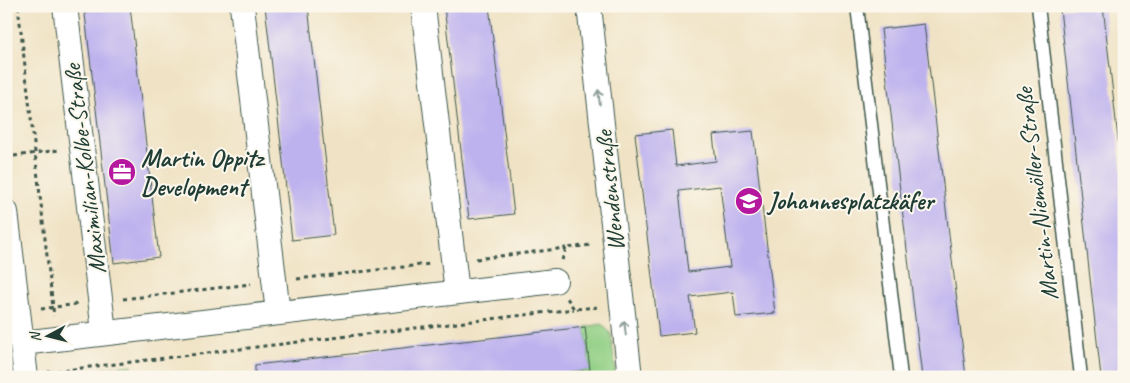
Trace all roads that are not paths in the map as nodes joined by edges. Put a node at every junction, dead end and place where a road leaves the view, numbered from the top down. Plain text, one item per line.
1 (65, 6) edge
2 (242, 6) edge
3 (423, 6) edge
4 (589, 6) edge
5 (857, 6) edge
6 (1038, 6) edge
7 (6, 212) edge
8 (8, 237) edge
9 (555, 281) road end
10 (457, 292) junction
11 (278, 313) junction
12 (104, 332) junction
13 (22, 343) junction
14 (26, 376) edge
15 (630, 377) edge
16 (902, 377) edge
17 (1081, 377) edge

1 - 12 street, Maximilian-Kolbe-Straße
2 - 11 street
3 - 10 street
15 -> 4 street, Wendenstraße
5 - 16 lane
6 - 17 lane, Martin-Niemöller-Straße
7 - 8 street
8 - 13 street
9 - 10 street
10 - 11 street
11 - 12 street
12 - 13 street
13 - 14 street

